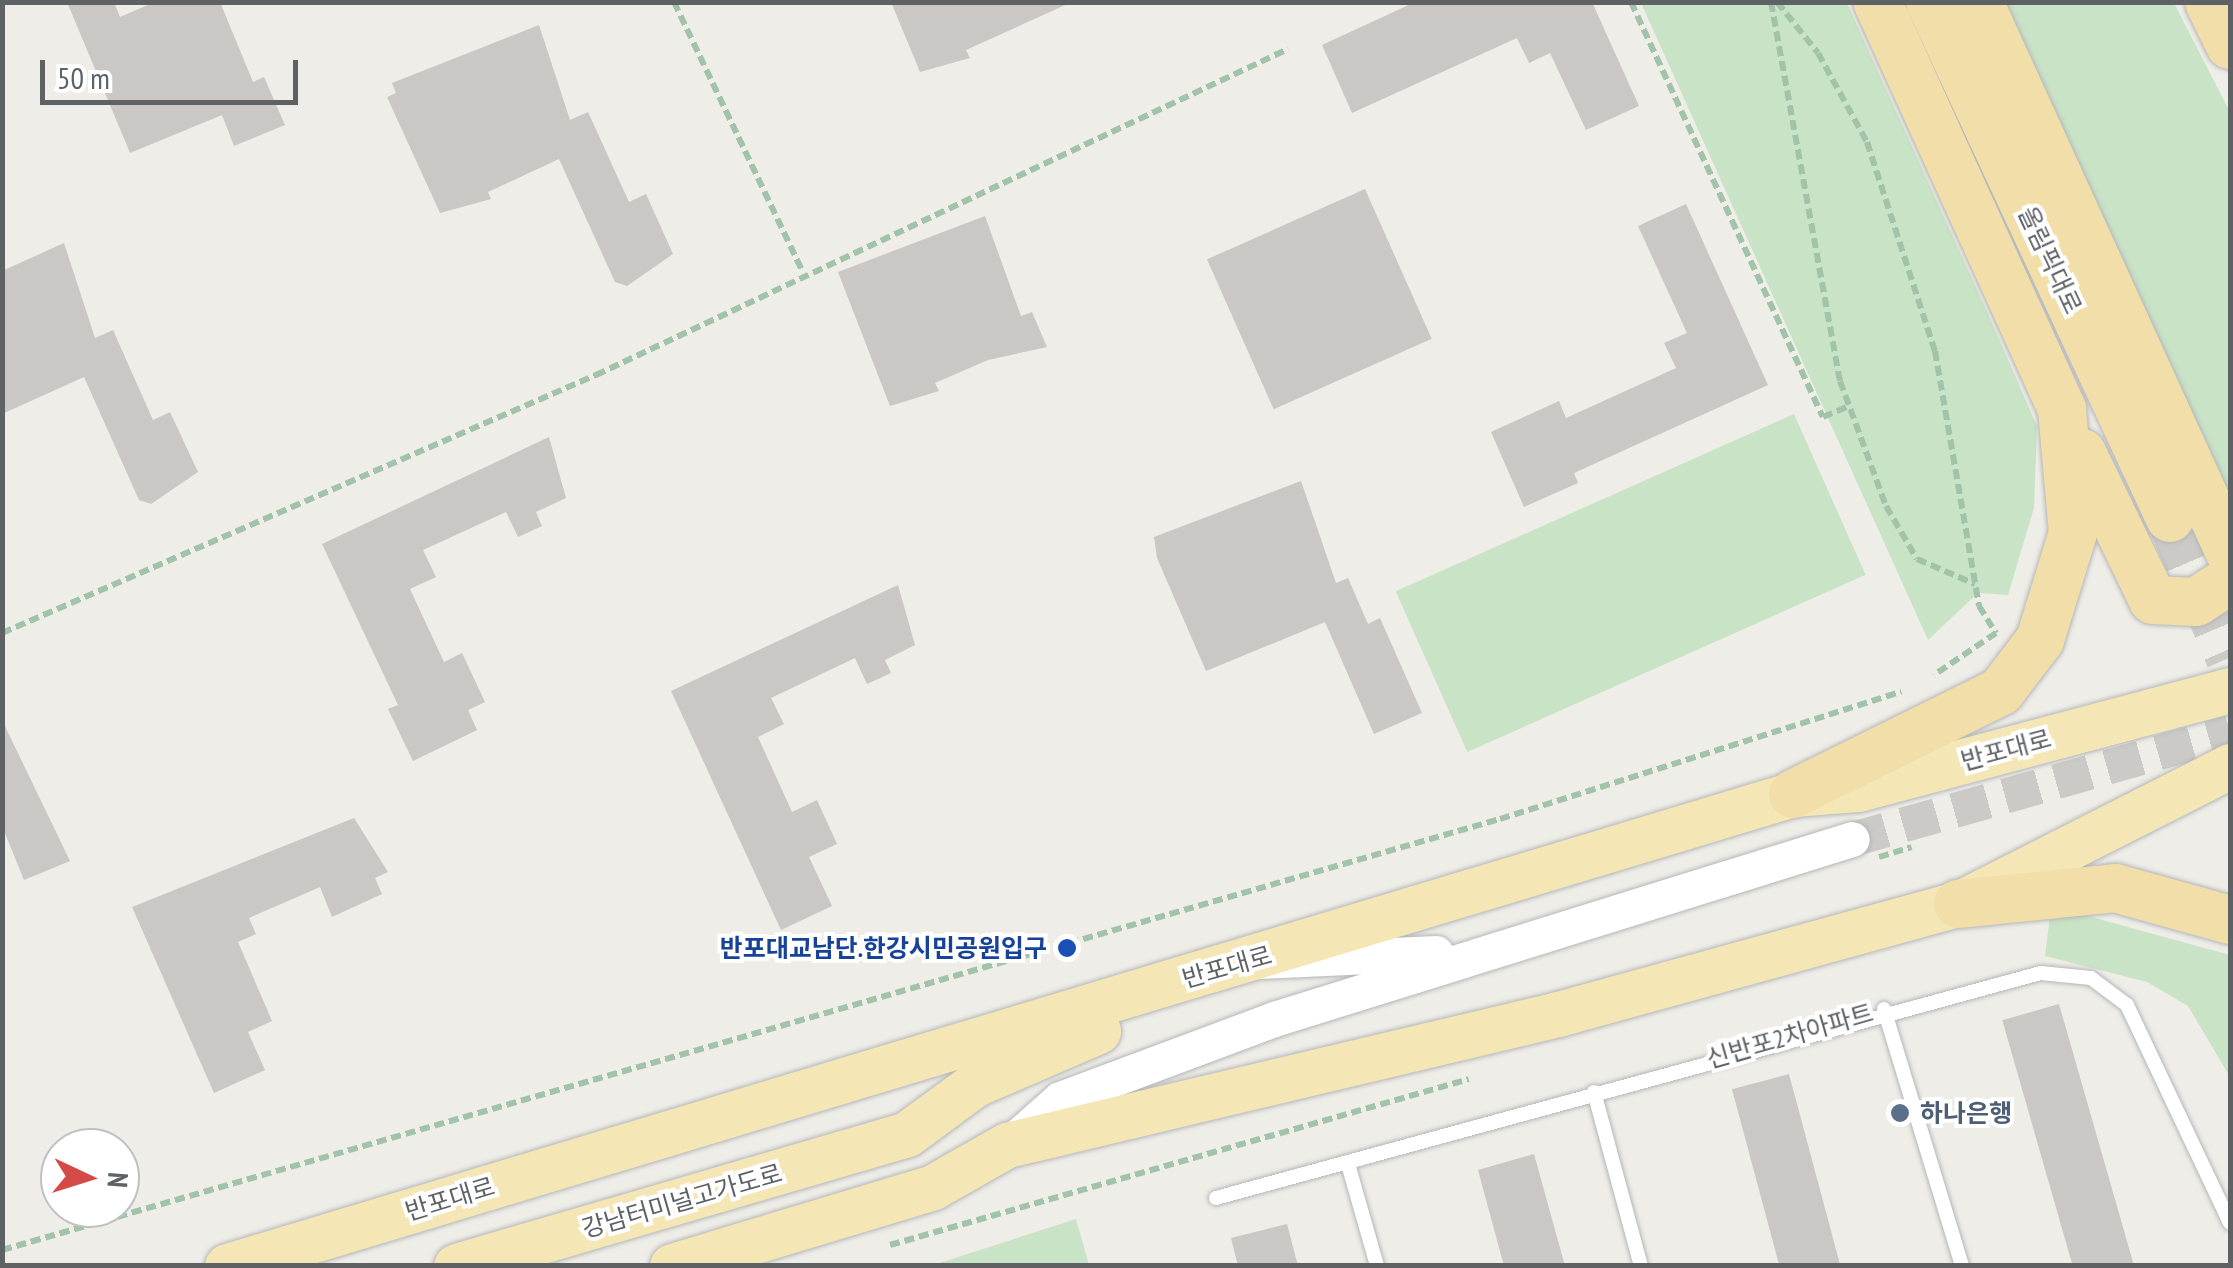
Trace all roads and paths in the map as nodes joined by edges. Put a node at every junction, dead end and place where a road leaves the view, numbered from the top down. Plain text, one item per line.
1 (674, 2) edge
2 (1631, 2) edge
3 (1774, 2) edge
4 (1877, 2) edge
5 (1930, 2) edge
6 (1979, 2) edge
7 (2208, 2) edge
8 (2226, 2) edge
9 (2230, 15) edge
10 (2230, 46) edge
11 (1288, 49) dead end
12 (803, 273) junction
13 (1849, 406) junction
14 (2062, 409) junction
15 (2205, 530) edge
16 (2230, 571) edge
17 (2230, 580) edge
18 (1976, 584) junction
19 (2, 634) edge
20 (2230, 690) edge
21 (2230, 766) edge
22 (1794, 794) junction
23 (1852, 839) tunnel mouth
24 (1958, 904) junction
25 (2230, 920) edge
26 (1487, 946) junction
27 (1250, 960) junction
28 (1153, 989) junction
29 (1884, 1009) junction
30 (1594, 1092) junction
31 (907, 1134) junction
32 (1007, 1145) junction
33 (1348, 1164) junction
34 (1216, 1198) dead end
35 (2230, 1223) edge
36 (2, 1250) edge
37 (227, 1266) edge
38 (456, 1266) edge
39 (672, 1266) edge
40 (1376, 1266) edge
41 (1642, 1266) edge
42 (1962, 1266) edge

1 - 12 path
2 - 13 path
3 - 13 path
3 - 18 path
4 - 14 highway
5 - 15 highway, 올림픽대로
6 - 15 highway
7 - 10 highway
8 - 9 highway
11 - 12 path
12 - 19 path
13 - 18 path
14 - 17 highway
14 - 22 highway
15 - 16 highway
18 - 36 path
20 - 22 main road, 반포대로
21 - 24 main road
22 - 27 main road, 반포대로
23 - 26 street
24 - 25 highway
24 - 32 main road
26 - 27 street
26 - 32 street
27 - 28 main road, 반포대로
28 - 31 main road
28 - 37 main road, 반포대로
29 - 30 lane, 신반포2차아파트
29 - 35 lane, 신반포2차아파트
29 - 42 lane
30 - 33 lane, 신반포2차아파트
30 - 41 lane
31 - 32 main road
31 - 38 main road, 강남터미널고가도로
32 - 39 main road
33 - 34 lane, 신반포2차아파트
33 - 40 lane

